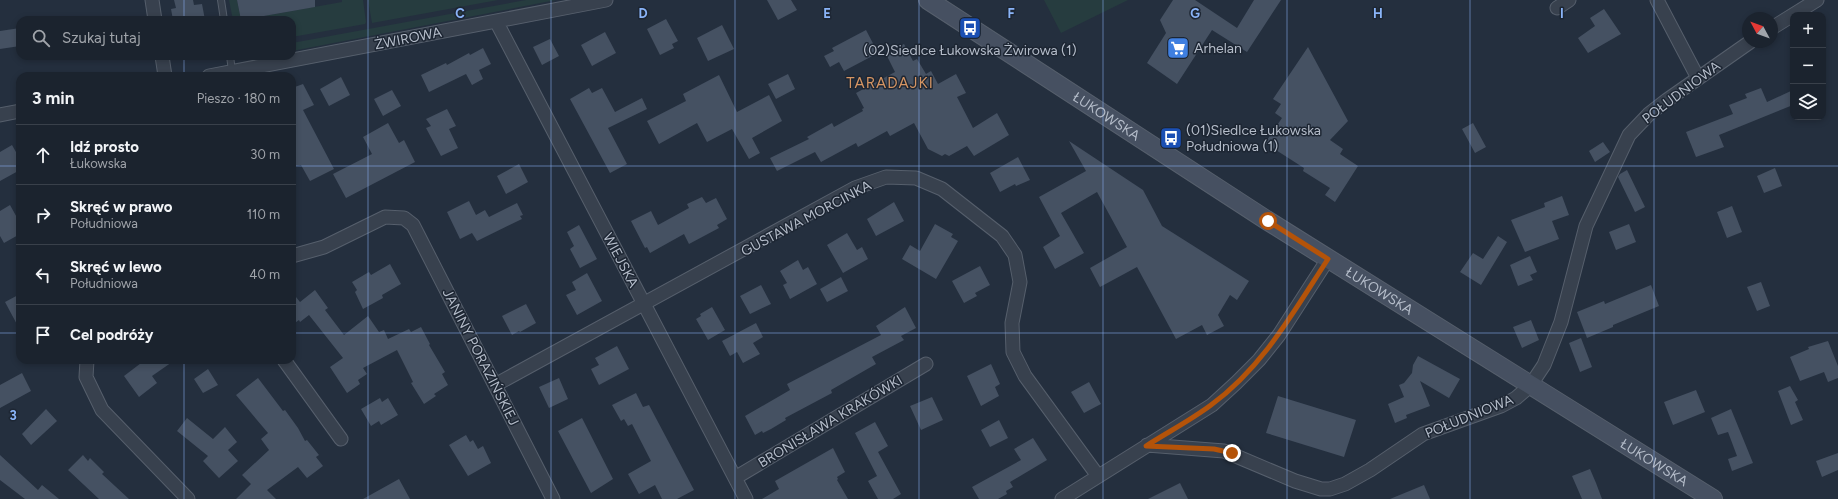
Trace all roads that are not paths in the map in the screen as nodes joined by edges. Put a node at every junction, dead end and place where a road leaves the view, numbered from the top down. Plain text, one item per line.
1 (152, 0) edge
2 (221, 0) edge
3 (606, 0) edge
4 (928, 0) edge
5 (1569, 0) edge
6 (1656, 0) edge
7 (1817, 0) edge
8 (569, 4) edge
9 (1557, 8) dead end
10 (154, 16) edge
11 (223, 16) edge
12 (496, 21) junction
13 (1778, 24) edge
14 (1742, 48) edge
15 (296, 59) edge
16 (163, 60) edge
17 (231, 60) edge
18 (290, 60) edge
19 (232, 71) junction
20 (164, 72) edge
21 (227, 72) edge
22 (1698, 78) junction
23 (16, 112) edge
24 (0, 115) edge
25 (296, 255) edge
26 (1328, 259) junction
27 (644, 305) junction
28 (87, 364) edge
29 (287, 364) edge
30 (926, 364) dead end
31 (495, 385) junction
32 (1530, 386) junction
33 (341, 438) dead end
34 (1146, 446) junction
35 (1098, 476) junction
36 (735, 478) junction
37 (188, 499) edge
38 (553, 499) edge
39 (746, 499) edge
40 (1062, 499) edge
41 (1713, 499) edge

1 - 10 street
2 - 11 lane
3 - 8 street, ŻWIROWA
4 - 26 main road, ŁUKOWSKA
5 - 9 street
6 - 22 street
7 - 13 street
8 - 12 street, ŻWIROWA
12 - 15 street, ŻWIROWA
12 - 27 street, WIEJSKA
14 - 22 street, POŁUDNIOWA
16 - 20 street
17 - 19 lane
18 - 19 street, ŻWIROWA
19 - 21 street, ŻWIROWA
22 - 32 street, POŁUDNIOWA
23 - 24 street
25 - 31 street, JANINY PORAZIŃSKIEJ
26 - 32 main road, ŁUKOWSKA
26 - 34 street
27 - 31 street, GUSTAWA MORCINKA
27 - 35 street, GUSTAWA MORCINKA
27 - 36 street, WIEJSKA
28 - 37 street
29 - 33 street
30 - 36 street, BRONISŁAWA KRAKÓWKI
31 - 38 street, JANINY PORAZIŃSKIEJ
32 - 34 street, POŁUDNIOWA
32 - 41 main road, ŁUKOWSKA
34 - 35 street
35 - 40 street
36 - 39 street, WIEJSKA

